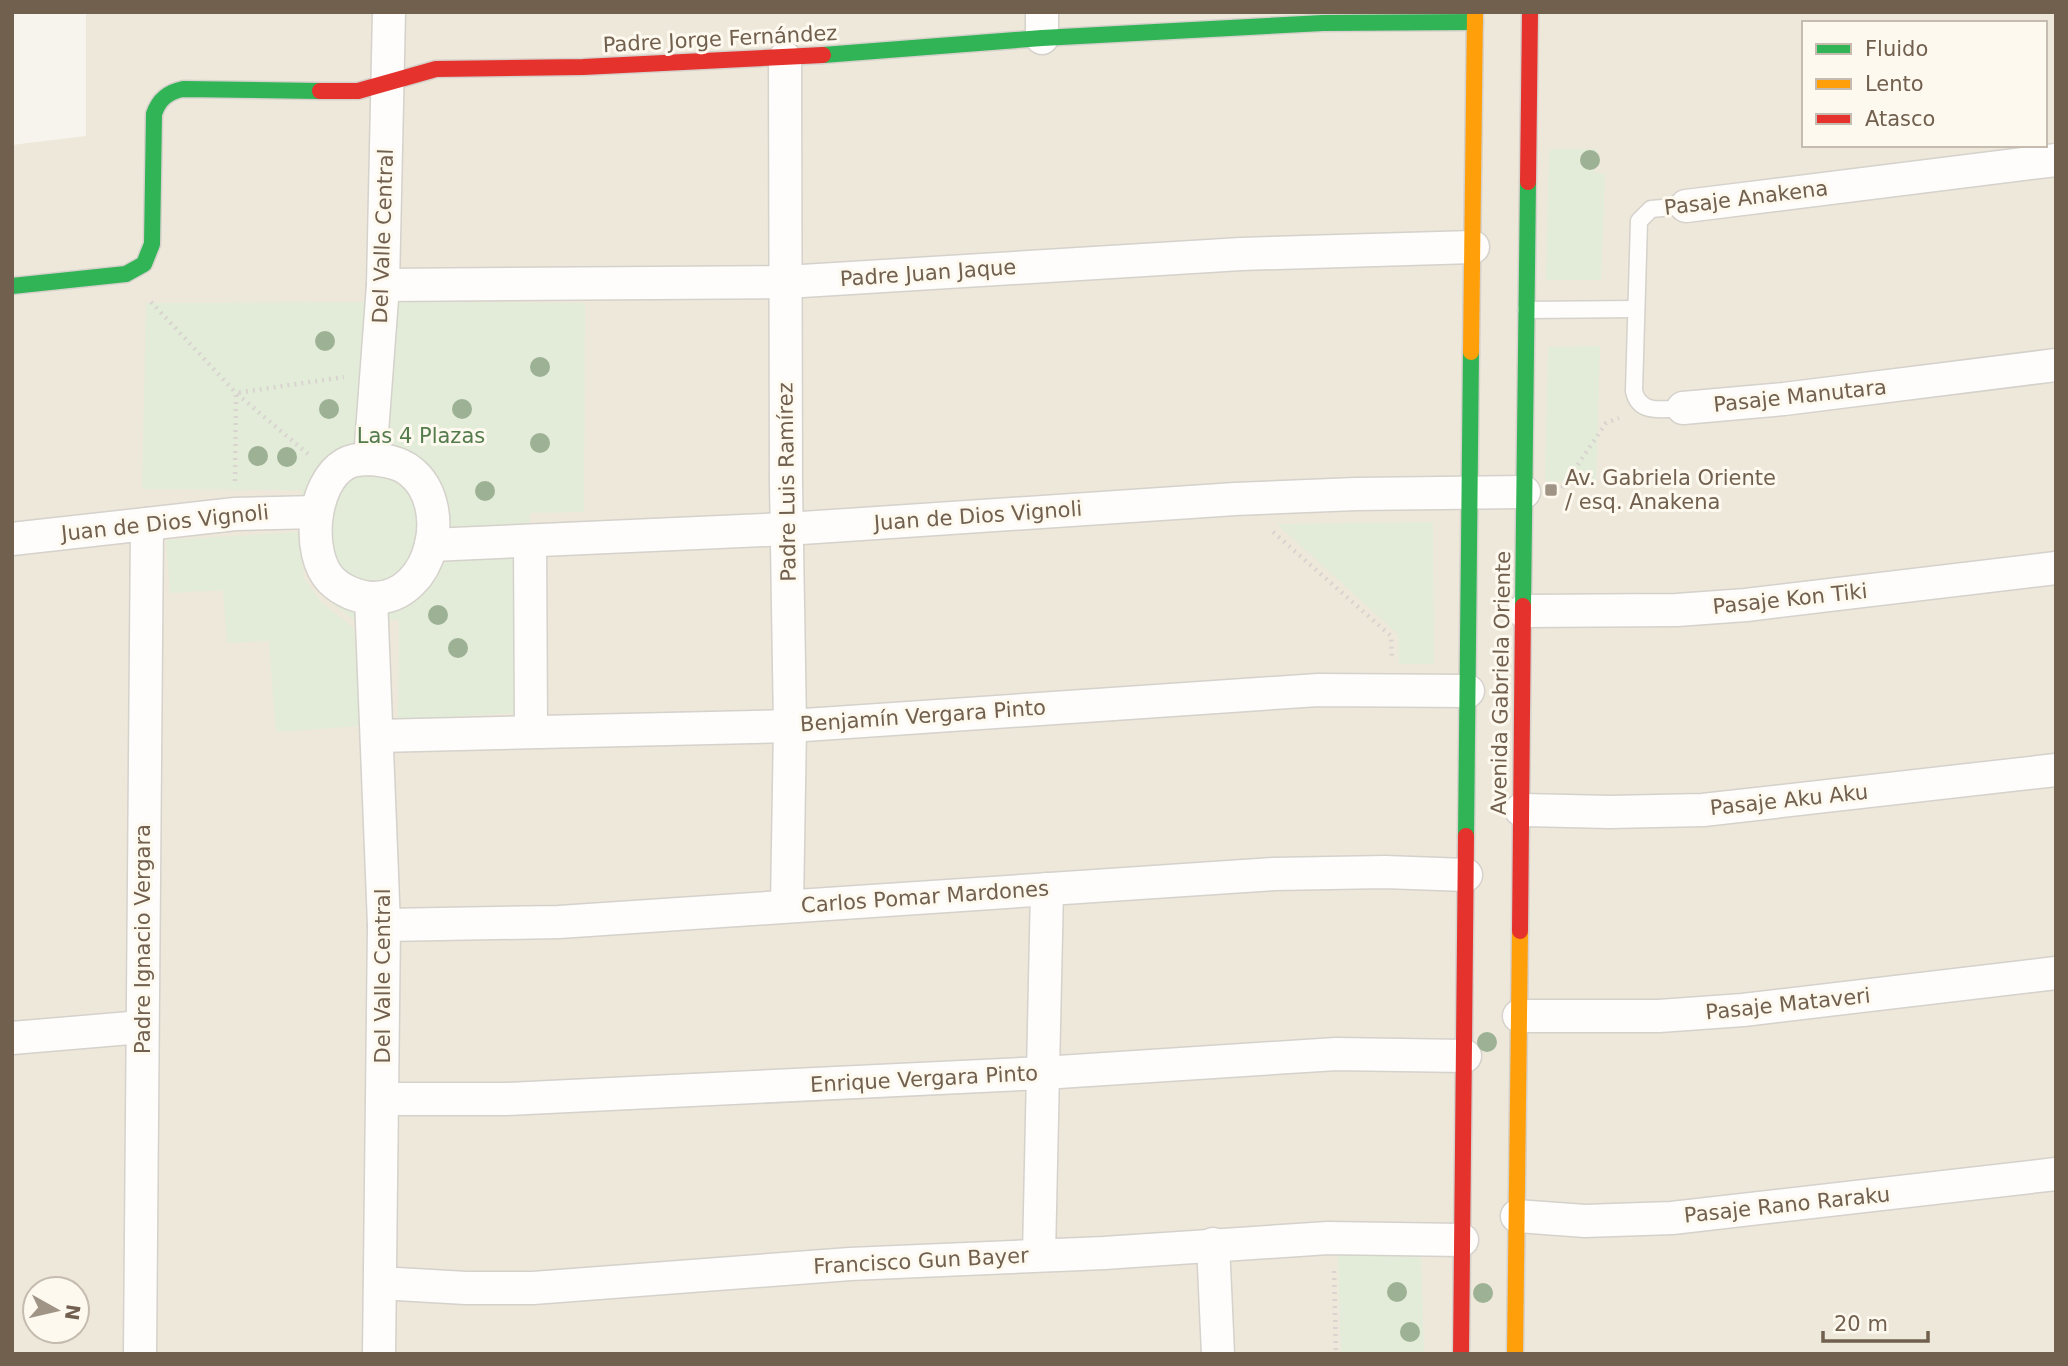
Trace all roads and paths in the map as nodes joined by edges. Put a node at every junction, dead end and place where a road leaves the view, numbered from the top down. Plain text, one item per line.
1 (389, 12) edge
2 (1530, 12) edge
3 (1475, 17) edge
4 (1042, 25) edge
5 (785, 58) junction
6 (389, 83) junction
7 (2056, 160) edge
8 (1686, 206) joint
9 (1473, 247) junction
10 (143, 268) junction
11 (786, 282) junction
12 (383, 285) junction
13 (12, 286) edge
14 (1636, 309) junction
15 (1526, 310) junction
16 (2056, 365) edge
17 (376, 372) junction
18 (236, 393) junction
19 (1646, 408) junction
20 (1683, 408) joint
21 (370, 458) junction
22 (333, 474) junction
23 (1524, 492) junction
24 (1470, 493) junction
25 (1558, 494) dead end
26 (1235, 499) junction
27 (317, 512) junction
28 (235, 514) junction
29 (147, 524) junction
30 (787, 530) junction
31 (12, 539) edge
32 (530, 541) junction
33 (431, 545) junction
34 (2056, 568) edge
35 (371, 598) junction
36 (1523, 611) junction
37 (1392, 689) junction
38 (1468, 691) junction
39 (790, 726) junction
40 (531, 730) junction
41 (378, 736) junction
42 (2056, 770) edge
43 (1521, 810) junction
44 (1466, 875) junction
45 (1046, 890) junction
46 (787, 906) junction
47 (384, 925) junction
48 (2056, 973) edge
49 (1519, 1016) junction
50 (142, 1027) junction
51 (12, 1038) edge
52 (1465, 1056) junction
53 (1043, 1073) junction
54 (383, 1099) junction
55 (2056, 1174) edge
56 (1517, 1216) junction
57 (1334, 1238) junction
58 (1462, 1240) junction
59 (1213, 1244) junction
60 (1039, 1255) junction
61 (380, 1283) junction
62 (139, 1354) edge
63 (379, 1354) edge
64 (1218, 1354) edge
65 (1336, 1354) edge
66 (1461, 1354) edge
67 (1515, 1354) edge

1 - 6 street, Del Valle Central
2 - 15 main road, Avenida Gabriela Oriente
3 - 4 main road, Padre Jorge Fernández
3 - 9 main road, Avenida Gabriela Oriente
4 - 5 main road, Padre Jorge Fernández
5 - 6 main road, Padre Jorge Fernández
5 - 11 street, Padre Luis Ramírez
6 - 10 main road, Padre Jorge Fernández
6 - 12 street, Del Valle Central
7 - 8 street, Pasaje Anakena
8 - 14 lane, Pasaje Anakena
9 - 11 street, Padre Juan Jaque
9 - 24 main road, Avenida Gabriela Oriente
10 - 13 main road
10 - 18 path
11 - 12 street, Padre Juan Jaque
11 - 30 street, Padre Luis Ramírez
12 - 17 street, Del Valle Central
14 - 15 lane
14 - 19 lane
15 - 23 main road, Avenida Gabriela Oriente
16 - 20 street, Pasaje Manutara
17 - 18 path
17 - 21 street, Del Valle Central
18 - 22 path
18 - 28 path
19 - 20 lane, Pasaje Manutara
19 - 25 path
21 - 22 street
21 - 33 street
22 - 27 street
23 - 24 street, Juan de Dios Vignoli
23 - 36 main road, Avenida Gabriela Oriente
24 - 26 street, Juan de Dios Vignoli
24 - 38 main road, Avenida Gabriela Oriente
26 - 30 street, Juan de Dios Vignoli
26 - 37 path
27 - 28 street, Juan de Dios Vignoli
27 - 35 street
28 - 29 street, Juan de Dios Vignoli
29 - 31 street, Juan de Dios Vignoli
29 - 50 street, Padre Ignacio Vergara
30 - 32 street, Juan de Dios Vignoli
30 - 39 street, Padre Luis Ramírez
32 - 33 street, Juan de Dios Vignoli
32 - 40 street
33 - 35 street
34 - 36 street, Pasaje Kon Tiki
35 - 41 street, Del Valle Central
36 - 43 main road, Avenida Gabriela Oriente
37 - 38 street, Benjamín Vergara Pinto
37 - 39 street, Benjamín Vergara Pinto
38 - 44 main road, Avenida Gabriela Oriente
39 - 40 street, Benjamín Vergara Pinto
39 - 46 street, Padre Luis Ramírez
40 - 41 street, Benjamín Vergara Pinto
41 - 47 street, Del Valle Central
42 - 43 street, Pasaje Aku Aku
43 - 49 main road, Avenida Gabriela Oriente
44 - 45 street, Carlos Pomar Mardones
44 - 52 main road, Avenida Gabriela Oriente
45 - 46 street, Carlos Pomar Mardones
45 - 53 street
46 - 47 street, Carlos Pomar Mardones
47 - 54 street, Del Valle Central
48 - 49 street, Pasaje Mataveri
49 - 56 main road, Avenida Gabriela Oriente
50 - 51 street
50 - 62 street, Padre Ignacio Vergara
52 - 53 street, Enrique Vergara Pinto
52 - 58 main road, Avenida Gabriela Oriente
53 - 54 street, Enrique Vergara Pinto
53 - 60 street
54 - 61 street, Del Valle Central
55 - 56 street, Pasaje Rano Raraku
56 - 67 main road, Avenida Gabriela Oriente
57 - 58 street, Francisco Gun Bayer
57 - 59 street, Francisco Gun Bayer
57 - 65 path
58 - 66 main road, Avenida Gabriela Oriente
59 - 60 street, Francisco Gun Bayer
59 - 64 street
60 - 61 street, Francisco Gun Bayer
61 - 63 street, Del Valle Central

